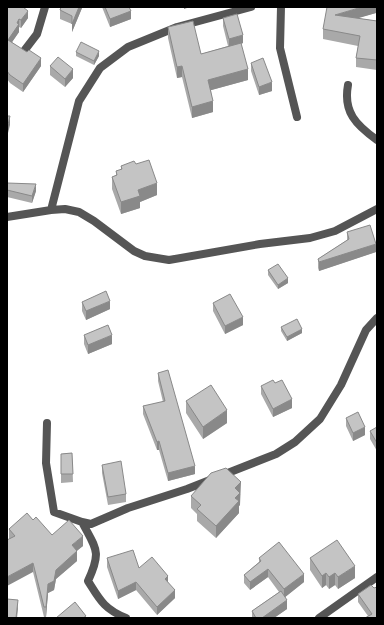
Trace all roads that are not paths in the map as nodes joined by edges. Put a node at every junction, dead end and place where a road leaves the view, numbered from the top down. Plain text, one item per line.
1 (45, 7) edge
2 (251, 7) edge
3 (281, 7) edge
4 (24, 51) edge
5 (348, 85) dead end
6 (297, 116) dead end
7 (377, 140) edge
8 (51, 210) junction
9 (377, 210) edge
10 (7, 217) edge
11 (377, 318) edge
12 (47, 423) dead end
13 (82, 522) junction
14 (377, 577) edge
15 (126, 618) edge
16 (319, 618) edge

1 - 4 street
2 - 8 street
3 - 6 street
5 - 7 street
8 - 9 street
8 - 10 street
11 - 13 street
12 - 13 street
13 - 15 street
14 - 16 street

